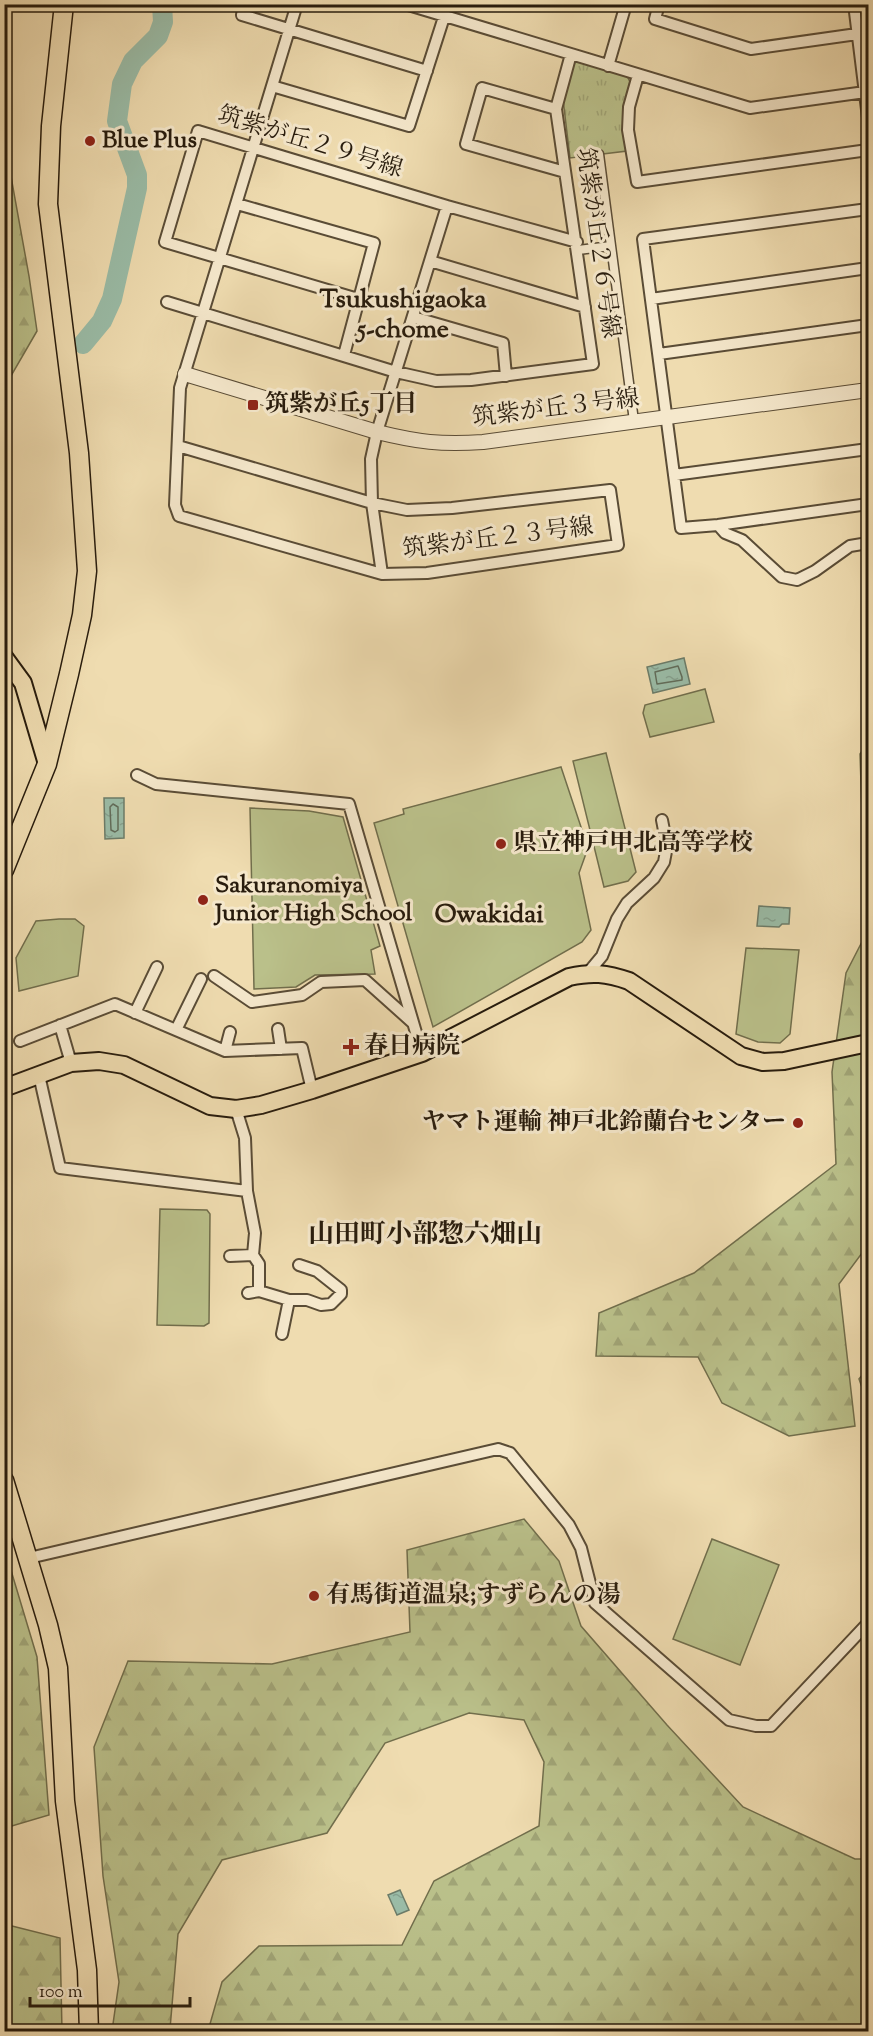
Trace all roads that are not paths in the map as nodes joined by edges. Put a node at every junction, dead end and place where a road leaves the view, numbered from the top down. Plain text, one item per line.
1 (64, 4) edge
2 (244, 4) edge
3 (297, 4) edge
4 (405, 4) edge
5 (626, 4) edge
6 (659, 4) edge
7 (854, 4) edge
8 (444, 17) junction
9 (289, 30) junction
10 (857, 34) junction
11 (571, 54) junction
12 (608, 66) junction
13 (427, 71) junction
14 (638, 75) junction
15 (272, 86) junction
16 (865, 92) junction
17 (556, 109) junction
18 (868, 118) edge
19 (253, 148) junction
20 (868, 150) edge
21 (599, 154) dead end
22 (565, 172) junction
23 (237, 204) junction
24 (447, 206) junction
25 (868, 208) edge
26 (577, 246) junction
27 (611, 246) junction
28 (220, 259) junction
29 (430, 261) junction
30 (868, 268) edge
31 (358, 299) junction
32 (651, 299) junction
33 (167, 302) dead end
34 (585, 307) junction
35 (204, 313) junction
36 (413, 317) junction
37 (868, 325) edge
38 (659, 354) junction
39 (344, 355) junction
40 (396, 372) junction
41 (185, 374) junction
42 (506, 376) junction
43 (868, 390) edge
44 (666, 417) junction
45 (634, 422) junction
46 (377, 432) junction
47 (178, 446) junction
48 (868, 449) edge
49 (674, 475) junction
50 (372, 503) junction
51 (868, 504) edge
52 (718, 525) junction
53 (868, 543) edge
54 (382, 574) junction
55 (4, 657) edge
56 (47, 764) junction
57 (137, 775) dead end
58 (662, 820) dead end
59 (4, 870) edge
60 (158, 967) dead end
61 (587, 974) junction
62 (214, 976) dead end
63 (201, 979) dead end
64 (135, 1013) junction
65 (413, 1023) junction
66 (60, 1026) junction
67 (278, 1029) dead end
68 (176, 1030) junction
69 (230, 1032) dead end
70 (20, 1041) dead end
71 (868, 1043) edge
72 (282, 1049) junction
73 (225, 1051) junction
74 (422, 1053) junction
75 (71, 1063) junction
76 (39, 1075) junction
77 (4, 1088) edge
78 (312, 1090) junction
79 (236, 1109) junction
80 (247, 1191) junction
81 (254, 1255) junction
82 (230, 1256) dead end
83 (299, 1265) dead end
84 (289, 1300) junction
85 (282, 1334) dead end
86 (4, 1480) edge
87 (29, 1558) junction
88 (868, 1623) edge
89 (89, 2031) edge

1 - 56 highway
2 - 9 street
3 - 9 street, 筑紫が丘２３号線
4 - 8 street
5 - 12 street
6 - 10 street
7 - 10 street
8 - 11 street
8 - 13 street
9 - 13 street
9 - 15 street, 筑紫が丘２３号線
10 - 16 street
11 - 12 street
11 - 17 street, 筑紫が丘２６号線
12 - 14 street
13 - 15 street
14 - 16 street
14 - 20 street
15 - 19 street, 筑紫が丘２３号線
16 - 18 street
17 - 22 street, 筑紫が丘２６号線
17 - 22 street
19 - 23 street, 筑紫が丘２３号線
19 - 24 street, 筑紫が丘２９号線
19 - 28 street, 筑紫が丘２９号線
21 - 27 street
22 - 26 street, 筑紫が丘２６号線
23 - 28 street, 筑紫が丘２３号線
23 - 31 street
24 - 26 street, 筑紫が丘２９号線
24 - 29 street
25 - 32 street
26 - 27 street
26 - 34 street, 筑紫が丘２６号線
27 - 45 street
28 - 31 street, 筑紫が丘２９号線
28 - 35 street, 筑紫が丘２３号線
29 - 34 street
29 - 36 street
30 - 32 street
31 - 39 street
32 - 38 street
33 - 35 street, 筑紫が丘２６号線
34 - 42 street, 筑紫が丘２６号線
35 - 39 street, 筑紫が丘２６号線
35 - 41 street, 筑紫が丘２３号線
36 - 40 street
36 - 42 street
37 - 38 street
38 - 44 street
39 - 40 street, 筑紫が丘２６号線
40 - 42 street, 筑紫が丘２６号線
40 - 46 street
41 - 46 street, 筑紫が丘３号線
41 - 47 street, 筑紫が丘２３号線
43 - 44 street, 筑紫が丘３号線
44 - 45 street, 筑紫が丘３号線
44 - 49 street
45 - 46 street, 筑紫が丘３号線
46 - 50 street
47 - 50 street, 筑紫が丘２３号線
47 - 54 street, 筑紫が丘２３号線
48 - 49 street
49 - 52 street
50 - 54 street
50 - 54 street, 筑紫が丘２３号線
51 - 52 street
52 - 53 street
55 - 56 main road
56 - 59 highway
57 - 65 street
58 - 61 street
60 - 64 street
61 - 71 main road
61 - 74 main road
62 - 65 street
63 - 68 street
64 - 66 street
64 - 68 street
65 - 74 street
66 - 70 street
66 - 75 street
67 - 72 street
68 - 73 street
69 - 73 street
72 - 73 street
72 - 78 street
74 - 78 main road
75 - 76 main road
75 - 79 main road
76 - 77 main road
76 - 80 street
78 - 79 main road
79 - 80 street
80 - 81 street
81 - 82 street
81 - 84 street
83 - 84 street
84 - 85 street
86 - 87 highway
87 - 88 street
87 - 89 highway

